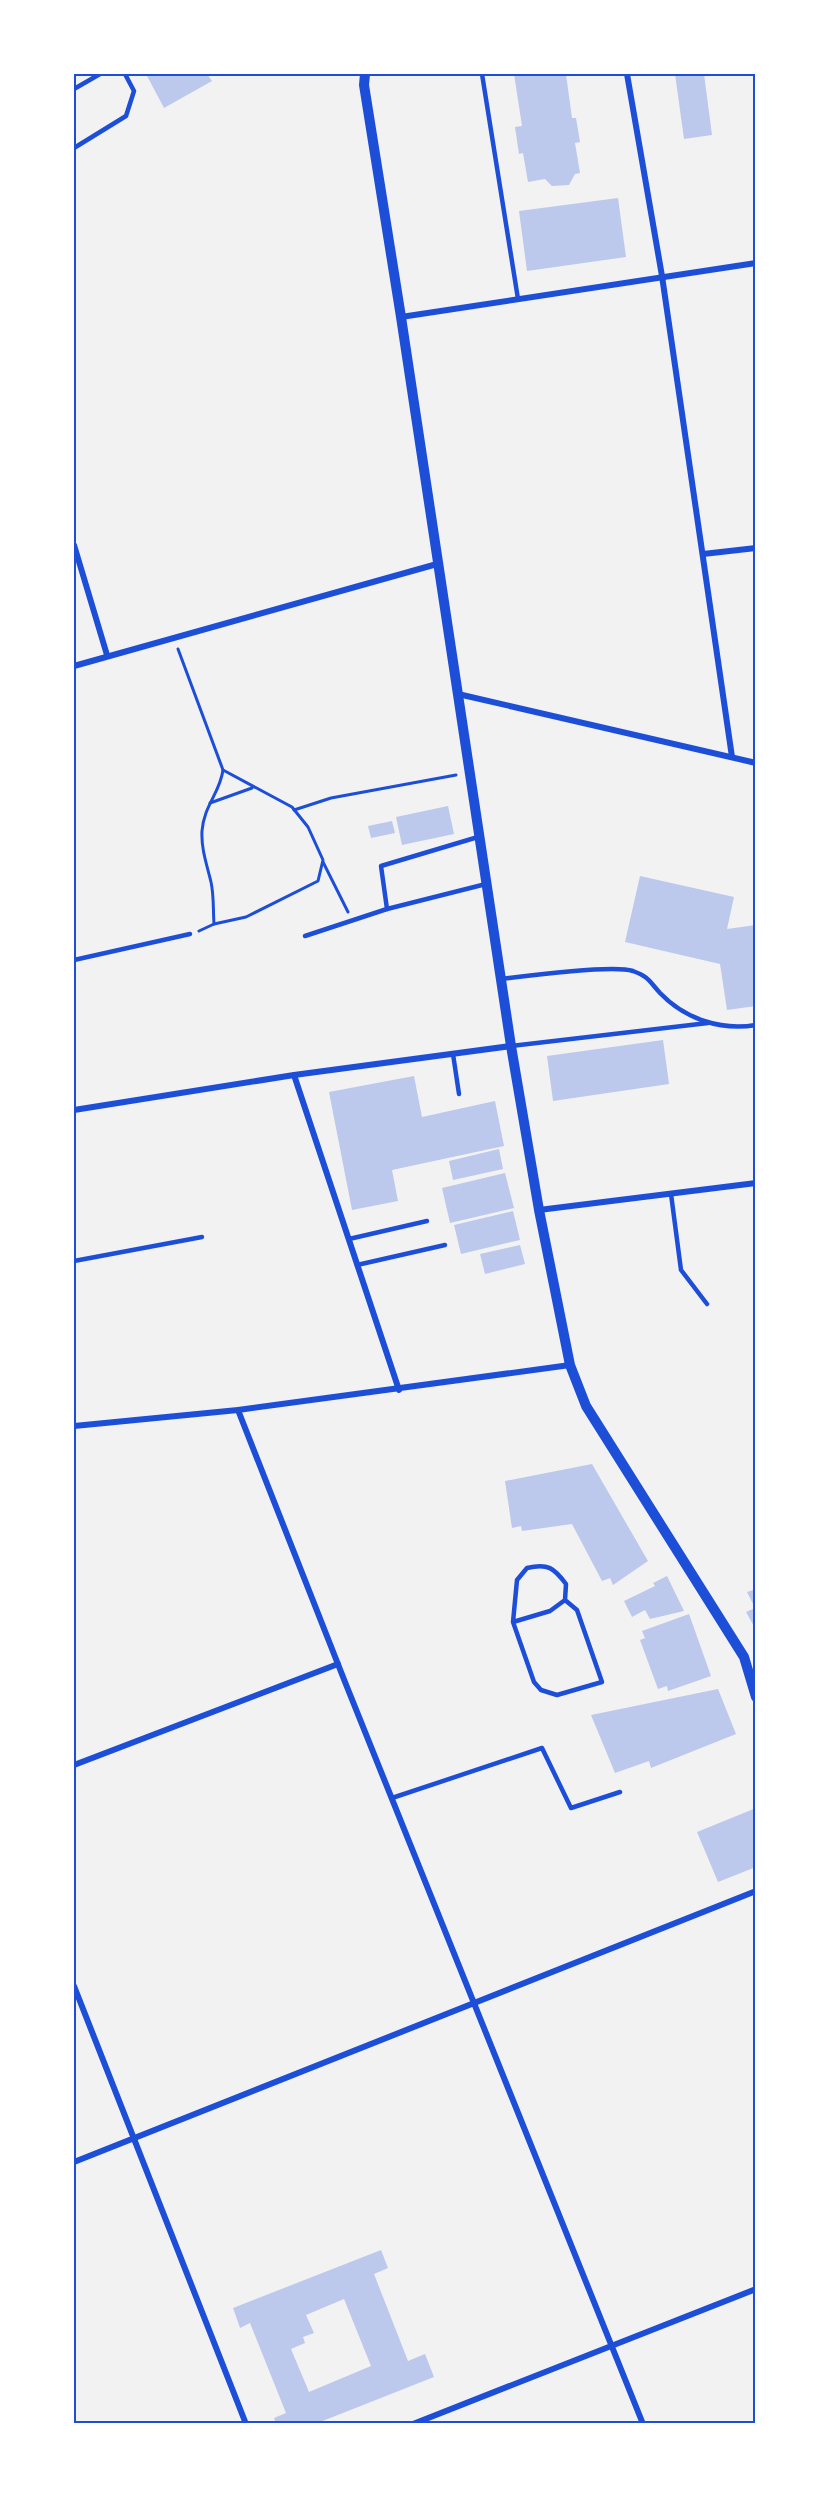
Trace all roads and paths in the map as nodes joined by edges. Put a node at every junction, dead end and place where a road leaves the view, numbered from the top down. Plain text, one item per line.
1 (100, 74) edge
2 (125, 74) edge
3 (365, 74) edge
4 (482, 74) edge
5 (627, 74) edge
6 (74, 89) edge
7 (74, 148) edge
8 (756, 262) edge
9 (662, 276) junction
10 (518, 299) junction
11 (401, 317) junction
12 (74, 545) edge
13 (756, 548) edge
14 (703, 554) junction
15 (437, 564) junction
16 (173, 636) junction
17 (107, 655) junction
18 (74, 666) edge
19 (458, 694) junction
20 (732, 757) junction
21 (756, 763) edge
22 (223, 770) junction
23 (469, 772) junction
24 (253, 788) junction
25 (209, 804) junction
26 (294, 810) junction
27 (479, 836) junction
28 (323, 860) junction
29 (486, 884) junction
30 (387, 909) junction
31 (352, 920) junction
32 (214, 924) junction
33 (190, 934) joint
34 (305, 936) dead end
35 (74, 960) edge
36 (501, 979) junction
37 (710, 1023) junction
38 (756, 1025) edge
39 (511, 1046) junction
40 (453, 1054) junction
41 (294, 1076) junction
42 (459, 1094) dead end
43 (74, 1110) edge
44 (756, 1183) edge
45 (671, 1194) junction
46 (539, 1210) junction
47 (427, 1221) dead end
48 (202, 1237) dead end
49 (349, 1239) junction
50 (445, 1245) dead end
51 (74, 1261) edge
52 (357, 1265) junction
53 (707, 1304) dead end
54 (570, 1365) junction
55 (399, 1390) junction
56 (238, 1410) junction
57 (74, 1426) edge
58 (565, 1600) junction
59 (513, 1622) junction
60 (756, 1655) edge
61 (744, 1657) junction
62 (338, 1664) junction
63 (756, 1667) edge
64 (756, 1697) edge
65 (74, 1766) edge
66 (620, 1792) dead end
67 (392, 1798) junction
68 (756, 1890) edge
69 (74, 1986) edge
70 (473, 2002) junction
71 (133, 2138) junction
72 (74, 2162) edge
73 (756, 2289) edge
74 (612, 2344) junction
75 (246, 2424) edge
76 (412, 2424) edge
77 (643, 2424) edge

1 - 6 lane
2 - 7 lane
3 - 11 street
4 - 10 lane
5 - 9 street
8 - 9 street
9 - 10 street
9 - 14 street
10 - 11 street
11 - 15 street
12 - 17 street
13 - 14 street
14 - 20 street
15 - 16 street
15 - 19 street
16 - 17 street
16 - 22 path
17 - 18 street
19 - 20 street
19 - 23 street
20 - 21 street
22 - 24 path
22 - 25 path
23 - 26 path
23 - 27 street
24 - 25 path
24 - 26 path
25 - 32 path
26 - 28 path
27 - 29 street
27 - 30 lane
28 - 31 path
28 - 32 path
29 - 30 lane
29 - 36 street
30 - 31 lane
31 - 34 lane
32 - 33 path
33 - 35 lane
36 - 37 lane
36 - 39 street
37 - 38 lane
37 - 39 lane
39 - 40 street
39 - 46 street
40 - 41 street
40 - 42 lane
41 - 43 street
41 - 49 street
44 - 45 street
45 - 46 street
45 - 53 lane
46 - 54 street
47 - 49 lane
48 - 51 lane
49 - 52 street
50 - 52 lane
52 - 55 street
54 - 55 street
54 - 61 street
55 - 56 street
56 - 57 street
56 - 62 street
58 - 59 lane
58 - 59 lane
58 - 59 lane
60 - 61 street
61 - 63 street
61 - 64 street
62 - 65 street
62 - 67 street
66 - 67 lane
67 - 70 street
68 - 70 street
69 - 71 street
70 - 71 street
70 - 74 street
71 - 72 street
71 - 75 street
73 - 74 street
74 - 76 street
74 - 77 street

